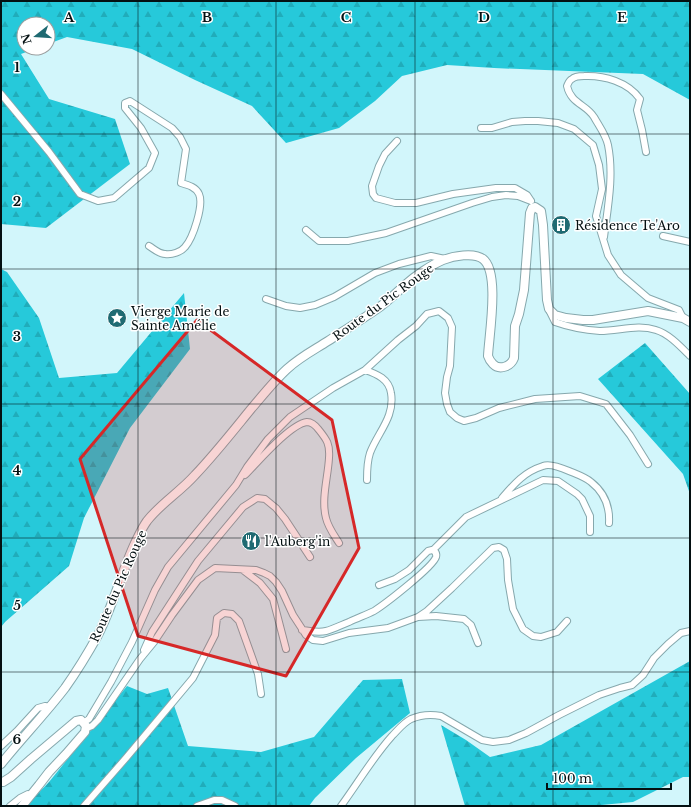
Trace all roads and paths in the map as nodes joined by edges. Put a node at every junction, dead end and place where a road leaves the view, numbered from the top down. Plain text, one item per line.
1 (1, 94) edge
2 (481, 128) dead end
3 (397, 141) dead end
4 (646, 152) dead end
5 (533, 204) junction
6 (306, 230) dead end
7 (663, 236) dead end
8 (604, 240) junction
9 (690, 242) edge
10 (149, 246) dead end
11 (445, 259) junction
12 (266, 299) dead end
13 (549, 309) junction
14 (686, 320) edge
15 (690, 356) edge
16 (365, 370) junction
17 (648, 464) dead end
18 (367, 480) dead end
19 (236, 485) junction
20 (500, 501) junction
21 (609, 523) dead end
22 (590, 532) dead end
23 (339, 543) dead end
24 (434, 550) junction
25 (310, 557) dead end
26 (243, 570) junction
27 (379, 585) dead end
28 (418, 617) junction
29 (567, 621) dead end
30 (302, 630) junction
31 (690, 631) edge
32 (478, 643) dead end
33 (286, 649) dead end
34 (140, 659) junction
35 (261, 694) dead end
36 (49, 707) junction
37 (85, 726) junction
38 (1, 746) edge
39 (1, 764) edge
40 (1, 782) edge
41 (31, 795) junction
42 (10, 806) edge
43 (22, 806) edge
44 (84, 806) edge
45 (197, 806) edge
46 (236, 806) edge
47 (341, 806) edge

1 - 10 street
2 - 8 street
3 - 5 street
4 - 8 street
5 - 6 street
5 - 11 street, Route du Pic Rouge
5 - 13 street
7 - 9 street
8 - 14 street
11 - 12 street
11 - 36 street, Route du Pic Rouge
13 - 14 street
13 - 15 street
16 - 17 street
16 - 18 street
16 - 19 street
19 - 23 street
19 - 37 street
20 - 21 street
20 - 22 street
20 - 24 street
24 - 27 street
24 - 30 street
25 - 34 street
26 - 30 street
26 - 33 street
26 - 34 street
28 - 29 street
28 - 30 street
28 - 32 street
31 - 47 street
34 - 37 street
35 - 44 street
36 - 38 street
36 - 39 street, Route du Pic Rouge
37 - 40 street
37 - 41 street
41 - 42 street
41 - 43 street
45 - 46 street

